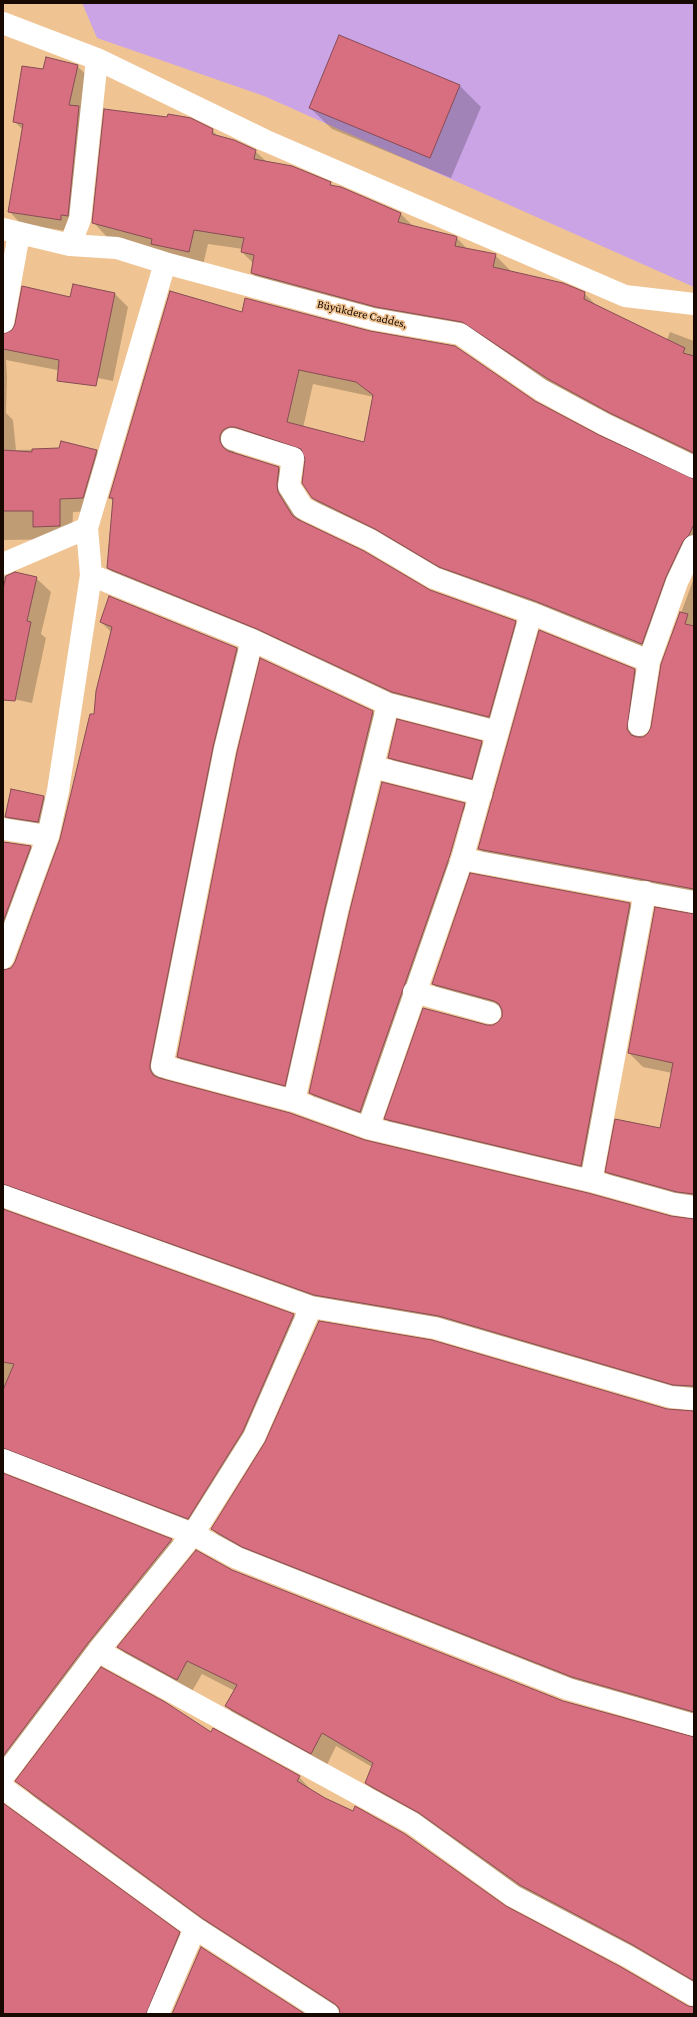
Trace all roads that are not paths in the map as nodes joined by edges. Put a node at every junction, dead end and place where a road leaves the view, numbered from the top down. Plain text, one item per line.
1 (3, 23) edge
2 (97, 59) junction
3 (11, 232) edge
4 (70, 245) junction
5 (165, 263) junction
6 (694, 304) edge
7 (3, 322) edge
8 (232, 439) dead end
9 (694, 468) edge
10 (87, 528) junction
11 (694, 546) edge
12 (3, 564) edge
13 (91, 575) junction
14 (531, 613) junction
15 (252, 640) junction
16 (649, 661) junction
17 (388, 704) junction
18 (638, 725) dead end
19 (496, 732) junction
20 (373, 767) junction
21 (481, 794) junction
22 (3, 829) edge
23 (48, 836) junction
24 (462, 859) junction
25 (645, 892) junction
26 (694, 902) edge
27 (3, 958) edge
28 (414, 992) junction
29 (490, 1013) dead end
30 (294, 1101) junction
31 (368, 1128) junction
32 (591, 1181) junction
33 (3, 1196) edge
34 (694, 1207) edge
35 (311, 1307) junction
36 (694, 1399) edge
37 (3, 1460) edge
38 (193, 1534) junction
39 (98, 1651) junction
40 (694, 1725) edge
41 (3, 1777) edge
42 (3, 1788) edge
43 (195, 1928) junction
44 (694, 1995) edge
45 (326, 2013) edge
46 (158, 2014) edge

1 - 2 street
2 - 4 street
2 - 6 street
3 - 4 street, Büyükdere Caddes,
3 - 7 street
4 - 5 street, Büyükdere Caddes,
5 - 9 street, Büyükdere Caddes,
5 - 10 street
8 - 14 street
10 - 12 street
10 - 13 street
11 - 16 street
13 - 15 street
13 - 23 street
14 - 16 street
14 - 19 street
15 - 17 street
15 - 30 street
16 - 18 street
17 - 19 street
17 - 20 street
19 - 21 street
20 - 21 street
20 - 30 street
21 - 24 street
22 - 23 street
23 - 27 street
24 - 25 street
24 - 28 street
25 - 26 street
25 - 32 street
28 - 29 street
28 - 31 street
30 - 31 street
31 - 32 street
32 - 34 street
33 - 35 street
35 - 36 street
35 - 38 street
37 - 38 street
38 - 39 street
38 - 40 street
39 - 41 street
39 - 44 street
42 - 43 street
43 - 45 street
43 - 46 street

